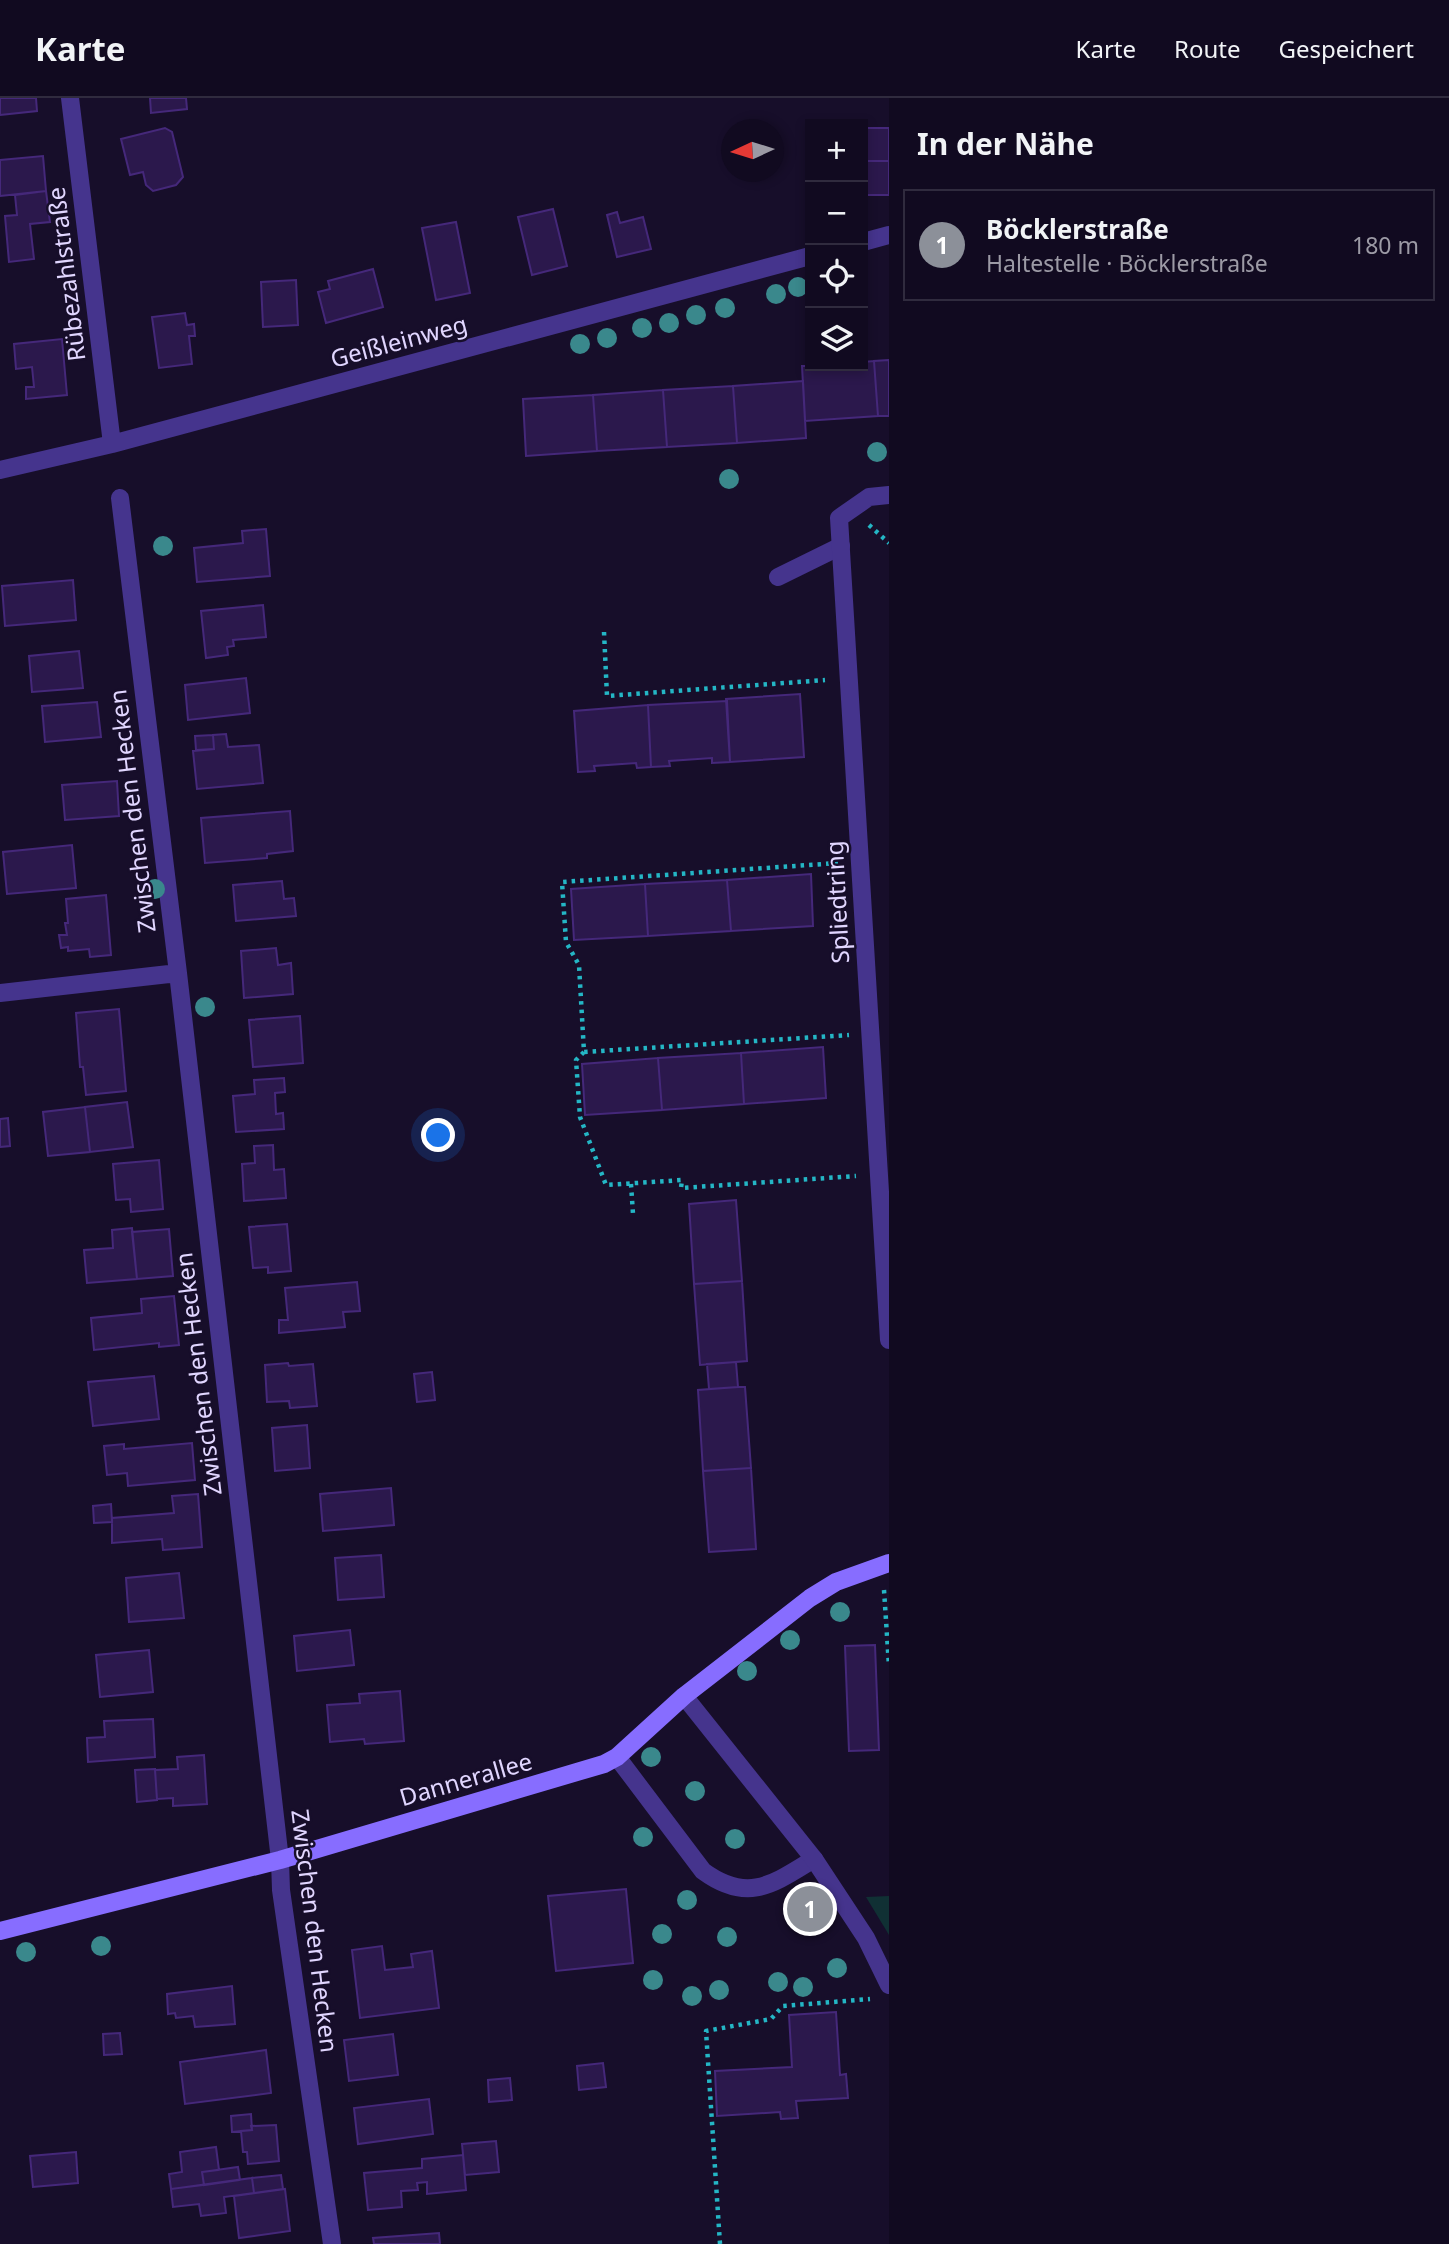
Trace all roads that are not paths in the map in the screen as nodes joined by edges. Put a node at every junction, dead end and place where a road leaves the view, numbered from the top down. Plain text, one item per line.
1 (70, 98) edge
2 (889, 235) edge
3 (868, 241) edge
4 (805, 258) edge
5 (112, 444) junction
6 (0, 470) edge
7 (889, 495) edge
8 (120, 498) dead end
9 (841, 546) junction
10 (778, 577) dead end
11 (178, 973) junction
12 (0, 993) edge
13 (889, 1340) edge
14 (886, 1564) edge
15 (684, 1696) junction
16 (617, 1757) junction
17 (814, 1859) junction
18 (280, 1860) junction
19 (0, 1931) edge
20 (889, 1985) edge
21 (332, 2244) edge

1 - 5 street, Rübezahlstraße
2 - 3 street
4 - 5 street, Geißleinweg
5 - 6 street, Geißleinweg
7 - 9 street, Spliedtring
8 - 11 street, Zwischen den Hecken
9 - 10 street
9 - 13 street, Spliedtring
11 - 12 street
11 - 18 street, Zwischen den Hecken
14 - 15 street, Dannerallee
15 - 16 street, Dannerallee
15 - 17 street
16 - 17 street
16 - 18 street, Dannerallee
17 - 20 street
18 - 19 street, Dannerallee
18 - 21 street, Zwischen den Hecken

